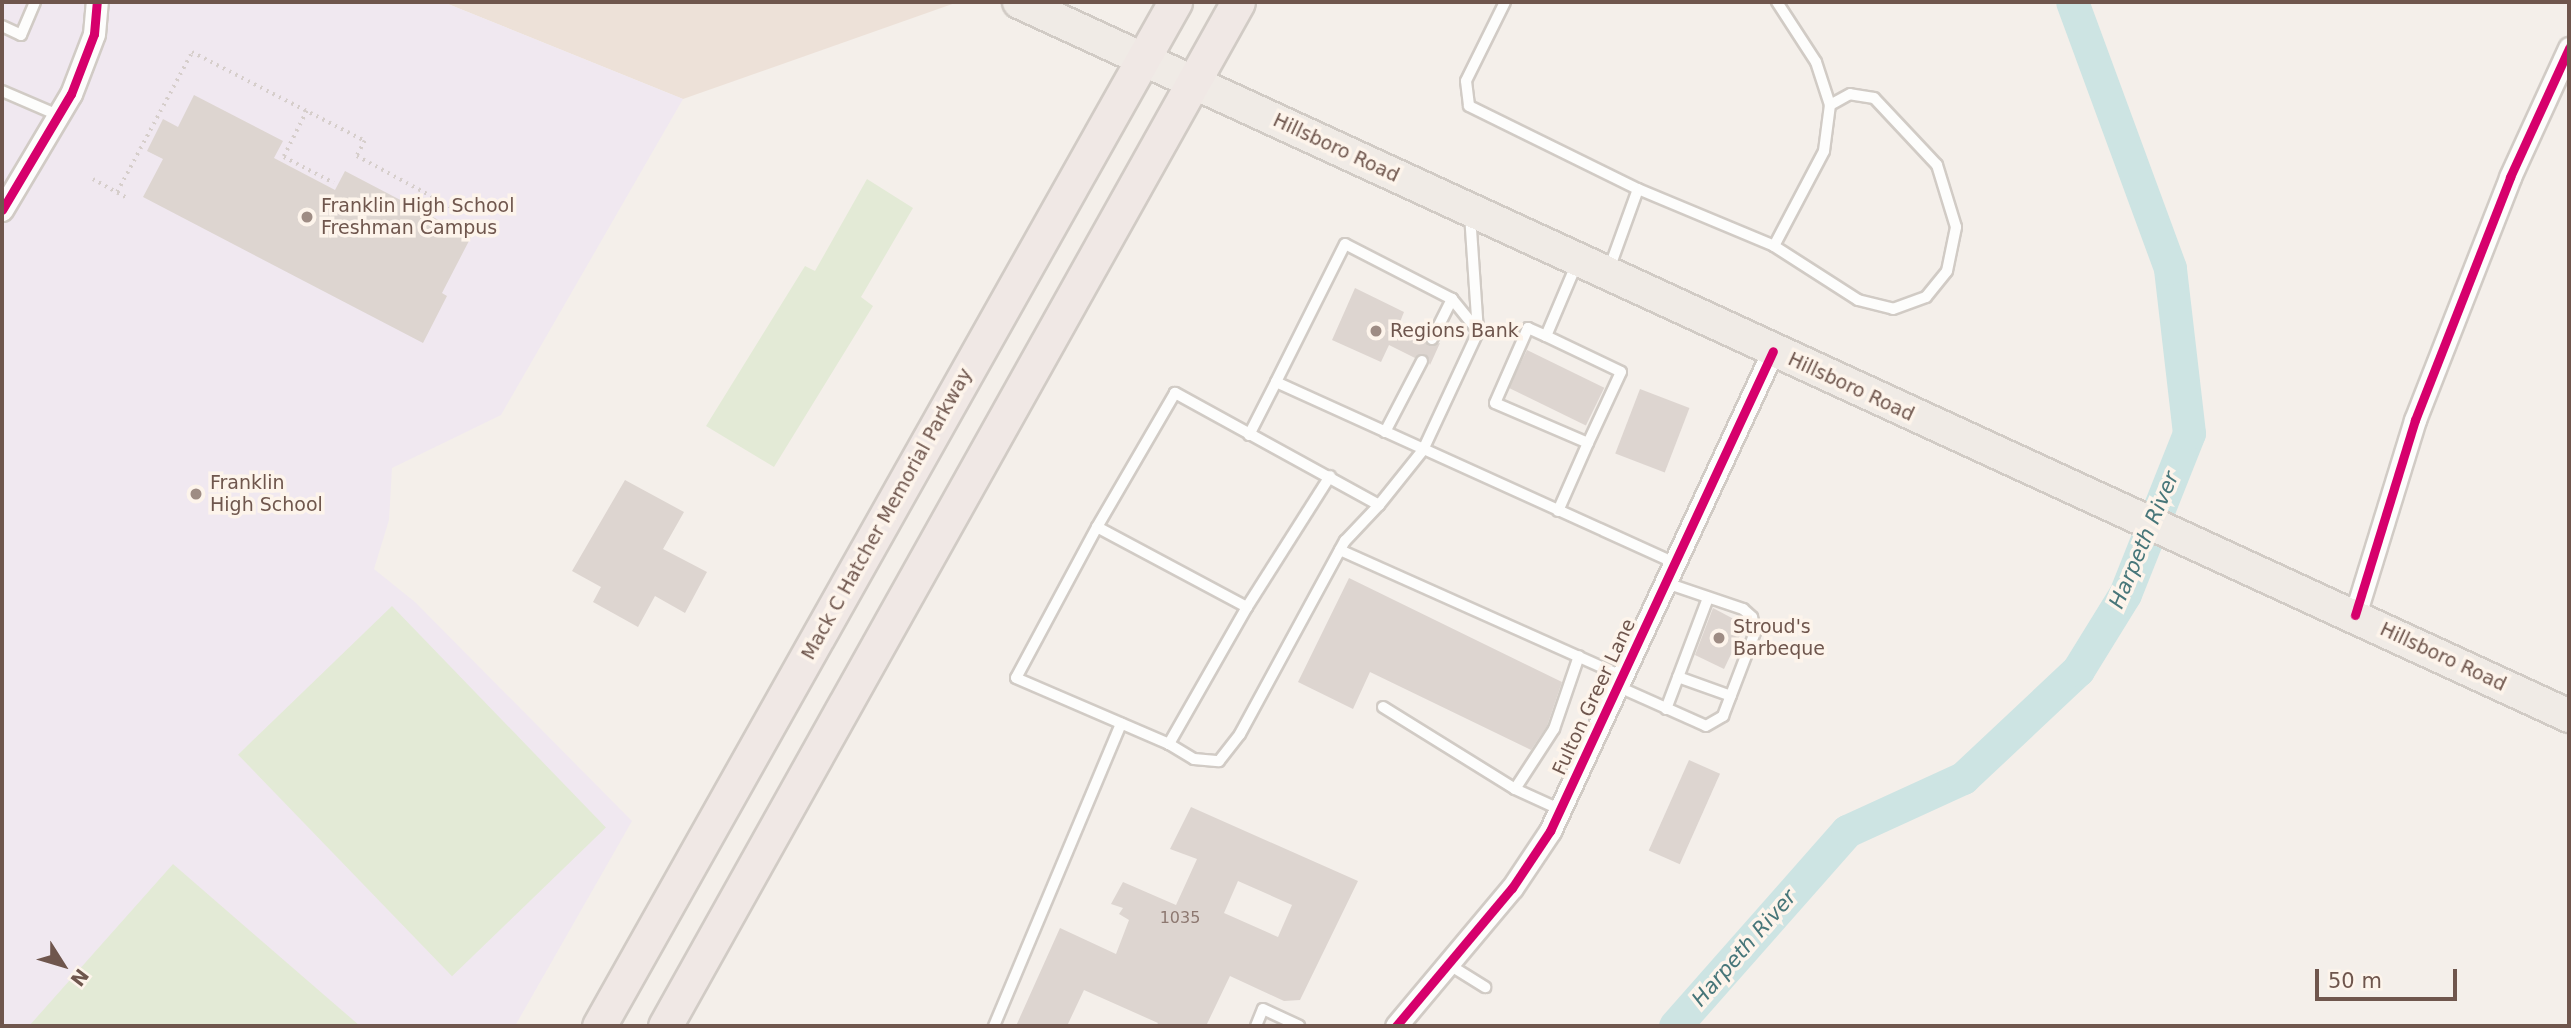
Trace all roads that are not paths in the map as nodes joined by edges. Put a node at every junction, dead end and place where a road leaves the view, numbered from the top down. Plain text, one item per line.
1 (35, 2) edge
2 (97, 2) edge
3 (1019, 2) edge
4 (1175, 2) edge
5 (1238, 2) edge
6 (1505, 2) edge
7 (1777, 2) edge
8 (2, 26) edge
9 (2569, 48) edge
10 (1143, 59) junction
11 (1195, 83) junction
12 (2, 91) edge
13 (1830, 105) junction
14 (60, 116) junction
15 (1638, 189) junction
16 (2, 210) edge
17 (1469, 210) junction
18 (1774, 246) junction
19 (1578, 261) junction
20 (1607, 274) junction
21 (1452, 299) junction
22 (1478, 332) junction
23 (1546, 336) junction
24 (1432, 340) dead end
25 (1773, 351) junction
26 (1422, 361) dead end
27 (1276, 382) junction
28 (1385, 432) junction
29 (1249, 435) junction
30 (1588, 443) junction
31 (1423, 450) junction
32 (1330, 476) junction
33 (1379, 505) junction
34 (1558, 511) junction
35 (1097, 527) junction
36 (1340, 550) junction
37 (1675, 564) junction
38 (1666, 583) junction
39 (1708, 598) junction
40 (1247, 607) junction
41 (2355, 615) junction
42 (1579, 656) junction
43 (1678, 677) junction
44 (1621, 682) junction
45 (1731, 695) junction
46 (1383, 707) dead end
47 (1666, 709) junction
48 (2569, 716) edge
49 (1121, 724) junction
50 (1169, 744) junction
51 (1515, 789) junction
52 (1561, 810) junction
53 (1448, 964) junction
54 (1485, 987) dead end
55 (599, 1026) edge
56 (665, 1026) edge
57 (994, 1026) edge
58 (1256, 1026) edge
59 (1299, 1026) edge
60 (1396, 1026) edge

1 - 8 lane
2 - 14 street
3 - 10 main road, Hillsboro Road
4 - 10 highway, Mack C Hatcher Memorial Parkway
5 - 11 highway
6 - 15 lane
7 - 13 lane
9 - 41 street
10 - 11 main road, Hillsboro Road
10 - 55 highway, Mack C Hatcher Memorial Parkway
11 - 17 main road, Hillsboro Road
11 - 56 highway
12 - 14 lane
13 - 18 lane
13 - 18 lane
14 - 16 street
15 - 18 lane
15 - 20 lane
17 - 19 main road, Hillsboro Road
17 - 22 lane
19 - 20 main road, Hillsboro Road
19 - 23 lane
20 - 25 main road, Hillsboro Road
21 - 22 lane
21 - 24 lane
21 - 27 lane
22 - 31 lane
23 - 30 lane
23 - 30 lane
25 - 37 street, Fulton Greer Lane
25 - 41 main road, Hillsboro Road
26 - 28 lane
27 - 28 lane
27 - 29 lane
28 - 31 lane
29 - 32 lane
29 - 35 lane
30 - 34 lane
31 - 33 lane
31 - 34 lane
32 - 33 lane
32 - 40 lane
33 - 36 lane
34 - 37 lane
35 - 40 lane
35 - 49 lane
36 - 42 lane
36 - 50 lane
37 - 38 street, Fulton Greer Lane
38 - 39 lane
38 - 44 street, Fulton Greer Lane
39 - 43 lane
39 - 45 lane
40 - 50 lane
41 - 48 main road, Hillsboro Road
42 - 44 lane
42 - 51 lane
43 - 45 lane
43 - 47 lane
44 - 47 lane
44 - 52 street, Fulton Greer Lane
45 - 47 lane
46 - 51 lane
49 - 50 lane
49 - 57 lane
51 - 52 lane
52 - 53 street, Fulton Greer Lane
53 - 54 lane
53 - 60 street, Fulton Greer Lane
58 - 59 lane

